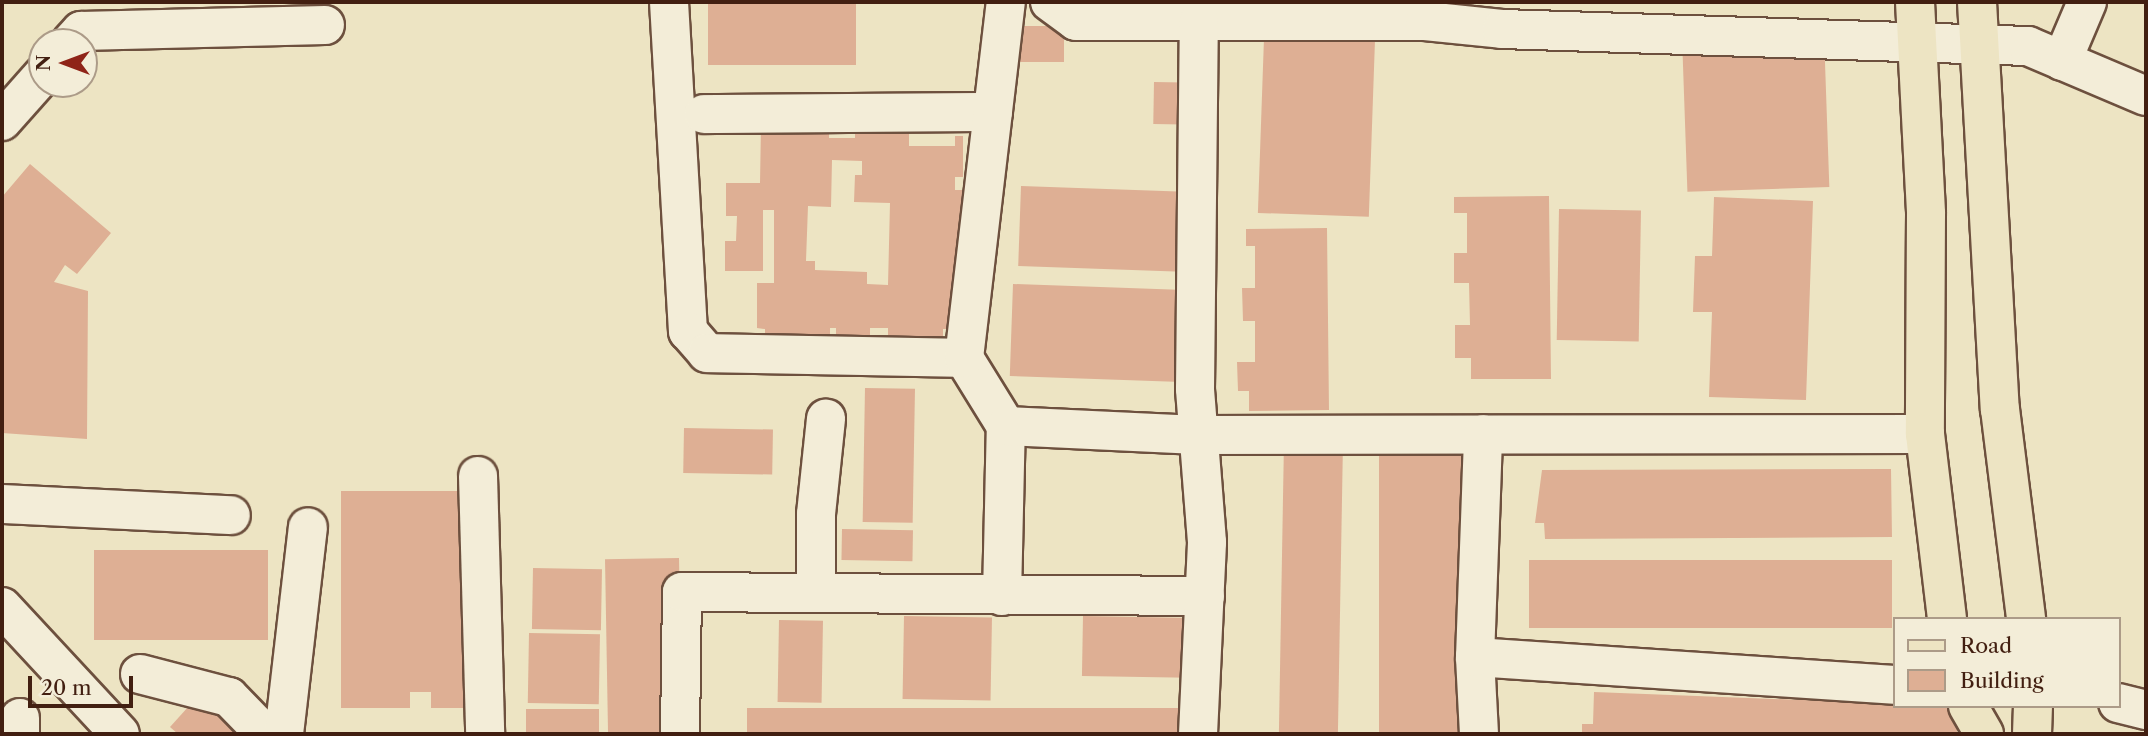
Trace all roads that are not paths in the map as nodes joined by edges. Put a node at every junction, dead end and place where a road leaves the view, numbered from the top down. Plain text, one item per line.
1 (669, 2) edge
2 (1006, 2) edge
3 (1050, 2) edge
4 (1977, 2) edge
5 (2087, 2) edge
6 (1503, 15) edge
7 (1915, 20) edge
8 (1199, 21) junction
9 (77, 25) edge
10 (325, 25) dead end
11 (1979, 42) junction
12 (2063, 61) junction
13 (28, 92) edge
14 (2146, 96) edge
15 (993, 112) junction
16 (704, 114) dead end
17 (2, 121) edge
18 (964, 358) junction
19 (826, 419) dead end
20 (1006, 426) junction
21 (1925, 434) junction
22 (1198, 435) junction
23 (1483, 435) junction
24 (478, 476) dead end
25 (2, 504) edge
26 (232, 515) dead end
27 (308, 527) dead end
28 (816, 592) junction
29 (1002, 596) junction
30 (1205, 596) junction
31 (2, 607) edge
32 (1947, 617) edge
33 (2026, 617) edge
34 (1475, 657) junction
35 (140, 674) dead end
36 (1892, 685) edge
37 (2120, 704) edge
38 (1969, 708) edge
39 (2033, 708) edge
40 (2146, 710) edge
41 (120, 734) edge
42 (265, 734) edge
43 (284, 734) edge
44 (485, 734) edge
45 (680, 734) edge
46 (1198, 734) edge
47 (1479, 734) edge
48 (1984, 734) edge
49 (2032, 734) edge

1 - 18 street
2 - 15 street
3 - 8 street
4 - 11 main road
5 - 12 street
6 - 7 street
6 - 8 street
7 - 11 street
7 - 21 main road
8 - 22 street
9 - 10 street
11 - 12 street
11 - 33 main road
12 - 14 street
13 - 17 street
15 - 16 street
15 - 18 street
18 - 20 street
19 - 28 street
20 - 22 street
20 - 29 street
21 - 23 street
21 - 32 main road
22 - 23 street
22 - 30 street
23 - 34 street
24 - 44 street
25 - 26 street
27 - 43 street
28 - 29 street
28 - 45 street
29 - 30 street
30 - 46 street
31 - 41 street
34 - 36 street
34 - 47 street
35 - 42 street
37 - 40 street
38 - 48 main road
39 - 49 main road

